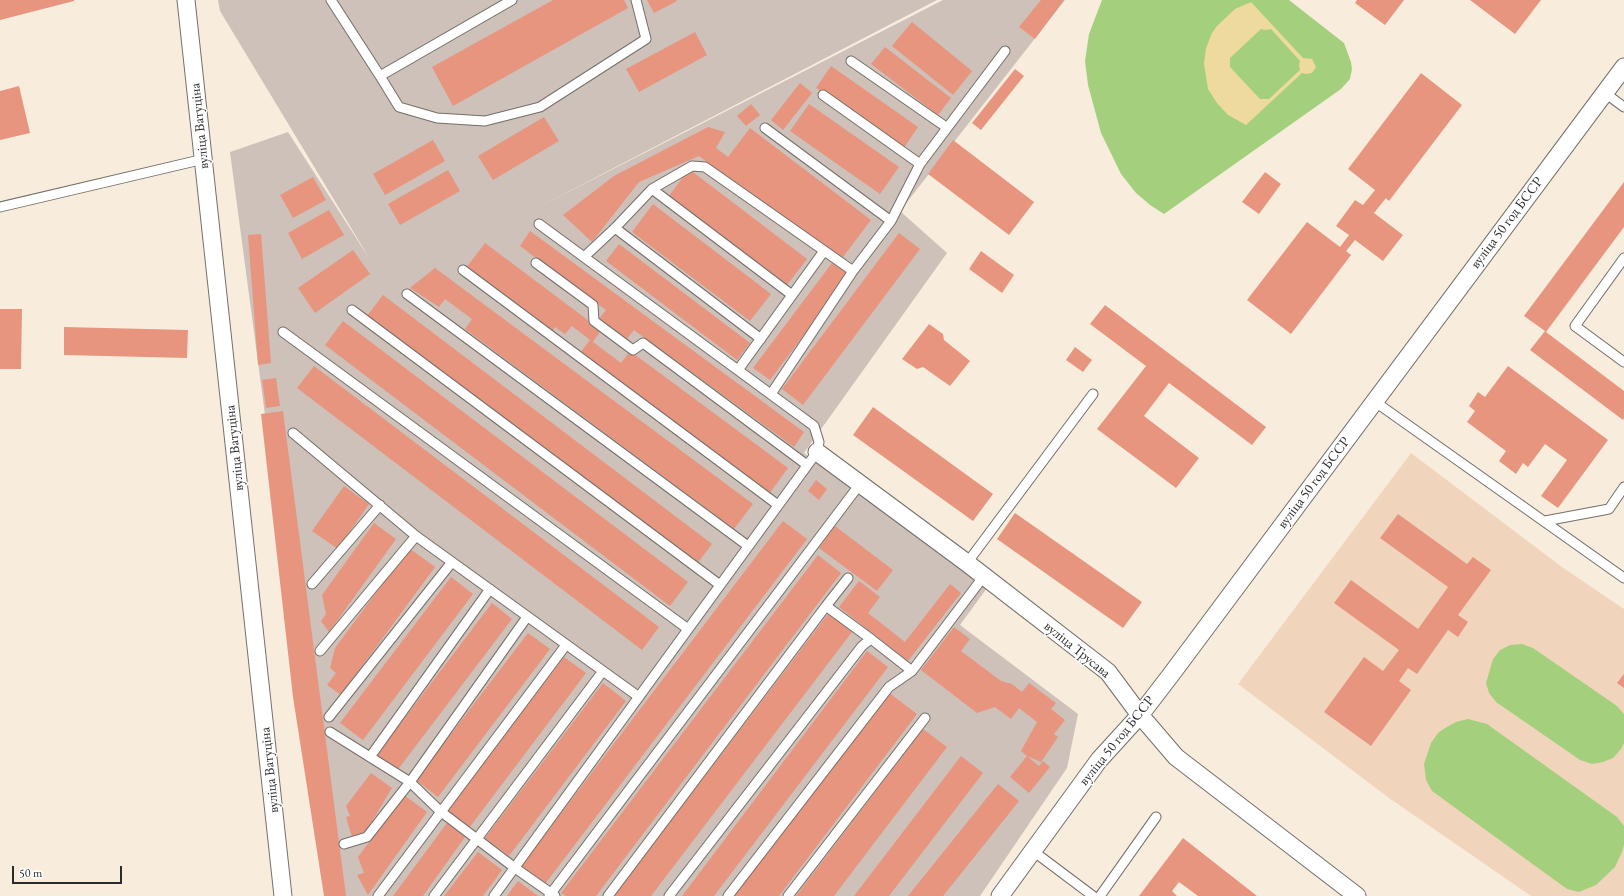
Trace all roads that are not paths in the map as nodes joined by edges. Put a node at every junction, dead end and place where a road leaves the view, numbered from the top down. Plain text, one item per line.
1 (186, 0) edge
2 (331, 0) edge
3 (512, 0) edge
4 (636, 0) edge
5 (1005, 51) dead end
6 (851, 61) dead end
7 (1624, 67) edge
8 (380, 76) junction
9 (1605, 93) junction
10 (823, 95) dead end
11 (1624, 107) edge
12 (946, 127) junction
13 (766, 128) dead end
14 (204, 159) junction
15 (920, 164) junction
16 (652, 189) junction
17 (0, 207) edge
18 (891, 221) junction
19 (539, 224) dead end
20 (615, 228) junction
21 (824, 251) junction
22 (584, 257) junction
23 (1624, 258) edge
24 (536, 263) dead end
25 (463, 270) dead end
26 (853, 271) junction
27 (406, 294) dead end
28 (792, 295) junction
29 (352, 310) dead end
30 (283, 332) dead end
31 (761, 338) junction
32 (1624, 362) edge
33 (738, 370) junction
34 (771, 394) junction
35 (1093, 394) dead end
36 (1374, 401) junction
37 (293, 433) dead end
38 (817, 452) junction
39 (807, 466) junction
40 (860, 484) junction
41 (1624, 487) edge
42 (380, 505) junction
43 (778, 505) junction
44 (1545, 521) junction
45 (416, 536) junction
46 (748, 546) junction
47 (452, 562) junction
48 (967, 563) junction
49 (984, 576) junction
50 (848, 578) dead end
51 (1624, 578) edge
52 (312, 584) dead end
53 (720, 585) junction
54 (490, 589) junction
55 (826, 606) junction
56 (528, 617) junction
57 (688, 629) junction
58 (872, 639) junction
59 (566, 645) junction
60 (320, 651) dead end
61 (602, 671) junction
62 (912, 671) junction
63 (638, 697) junction
64 (1140, 714) junction
65 (329, 717) dead end
66 (925, 718) dead end
67 (330, 732) dead end
68 (370, 757) junction
69 (410, 782) junction
70 (440, 811) junction
71 (1156, 817) dead end
72 (478, 839) junction
73 (344, 844) dead end
74 (1033, 851) junction
75 (515, 868) junction
76 (552, 895) edge
77 (283, 896) edge
78 (378, 896) edge
79 (434, 896) edge
80 (494, 896) edge
81 (608, 896) edge
82 (669, 896) edge
83 (728, 896) edge
84 (788, 896) edge
85 (1000, 896) edge
86 (1093, 896) edge
87 (1100, 896) edge
88 (1357, 896) edge

1 - 14 street, вуліца Ватуціна
2 - 8 lane
3 - 8 lane
4 - 8 lane
5 - 12 lane
6 - 12 lane
7 - 9 street, вуліца 50 год БССР
9 - 11 lane
9 - 36 street, вуліца 50 год БССР
10 - 15 lane
12 - 15 lane
13 - 18 lane
14 - 17 lane
14 - 77 street, вуліца Ватуціна
15 - 18 lane
16 - 20 lane
16 - 21 lane
16 - 28 lane
18 - 26 lane
19 - 22 lane
20 - 22 lane
20 - 31 lane
21 - 26 lane
21 - 28 lane
22 - 33 lane
23 - 32 lane
24 - 39 lane
25 - 43 lane
26 - 34 lane
27 - 46 lane
28 - 31 lane
29 - 53 lane
30 - 57 lane
31 - 33 lane
33 - 34 lane
34 - 38 lane
35 - 48 lane
36 - 44 lane
36 - 64 street, вуліца 50 год БССР
37 - 42 lane
38 - 39 lane
38 - 40 street, вуліца Трусава
39 - 43 lane
40 - 48 street, вуліца Трусава
40 - 76 lane
41 - 44 lane
42 - 45 lane
42 - 52 lane
43 - 46 lane
44 - 51 lane
45 - 47 lane
45 - 60 lane
46 - 53 lane
47 - 54 lane
47 - 65 lane
48 - 49 street, вуліца Трусава
49 - 62 lane
49 - 64 street, вуліца Трусава
50 - 55 lane
53 - 57 lane
54 - 56 lane
54 - 68 lane
55 - 58 lane
55 - 81 lane
56 - 59 lane
56 - 69 lane
57 - 63 lane
58 - 62 lane
58 - 82 lane
59 - 61 lane
59 - 70 lane
61 - 63 lane
61 - 72 lane
62 - 83 lane
63 - 75 lane
64 - 74 street, вуліца 50 год БССР
64 - 88 street, вуліца Трусава
66 - 84 lane
67 - 68 lane
68 - 69 lane
69 - 70 lane
69 - 73 lane
70 - 72 lane
70 - 78 lane
71 - 87 lane
72 - 75 lane
72 - 79 lane
74 - 85 street, вуліца 50 год БССР
74 - 86 lane
75 - 76 lane
75 - 80 lane

